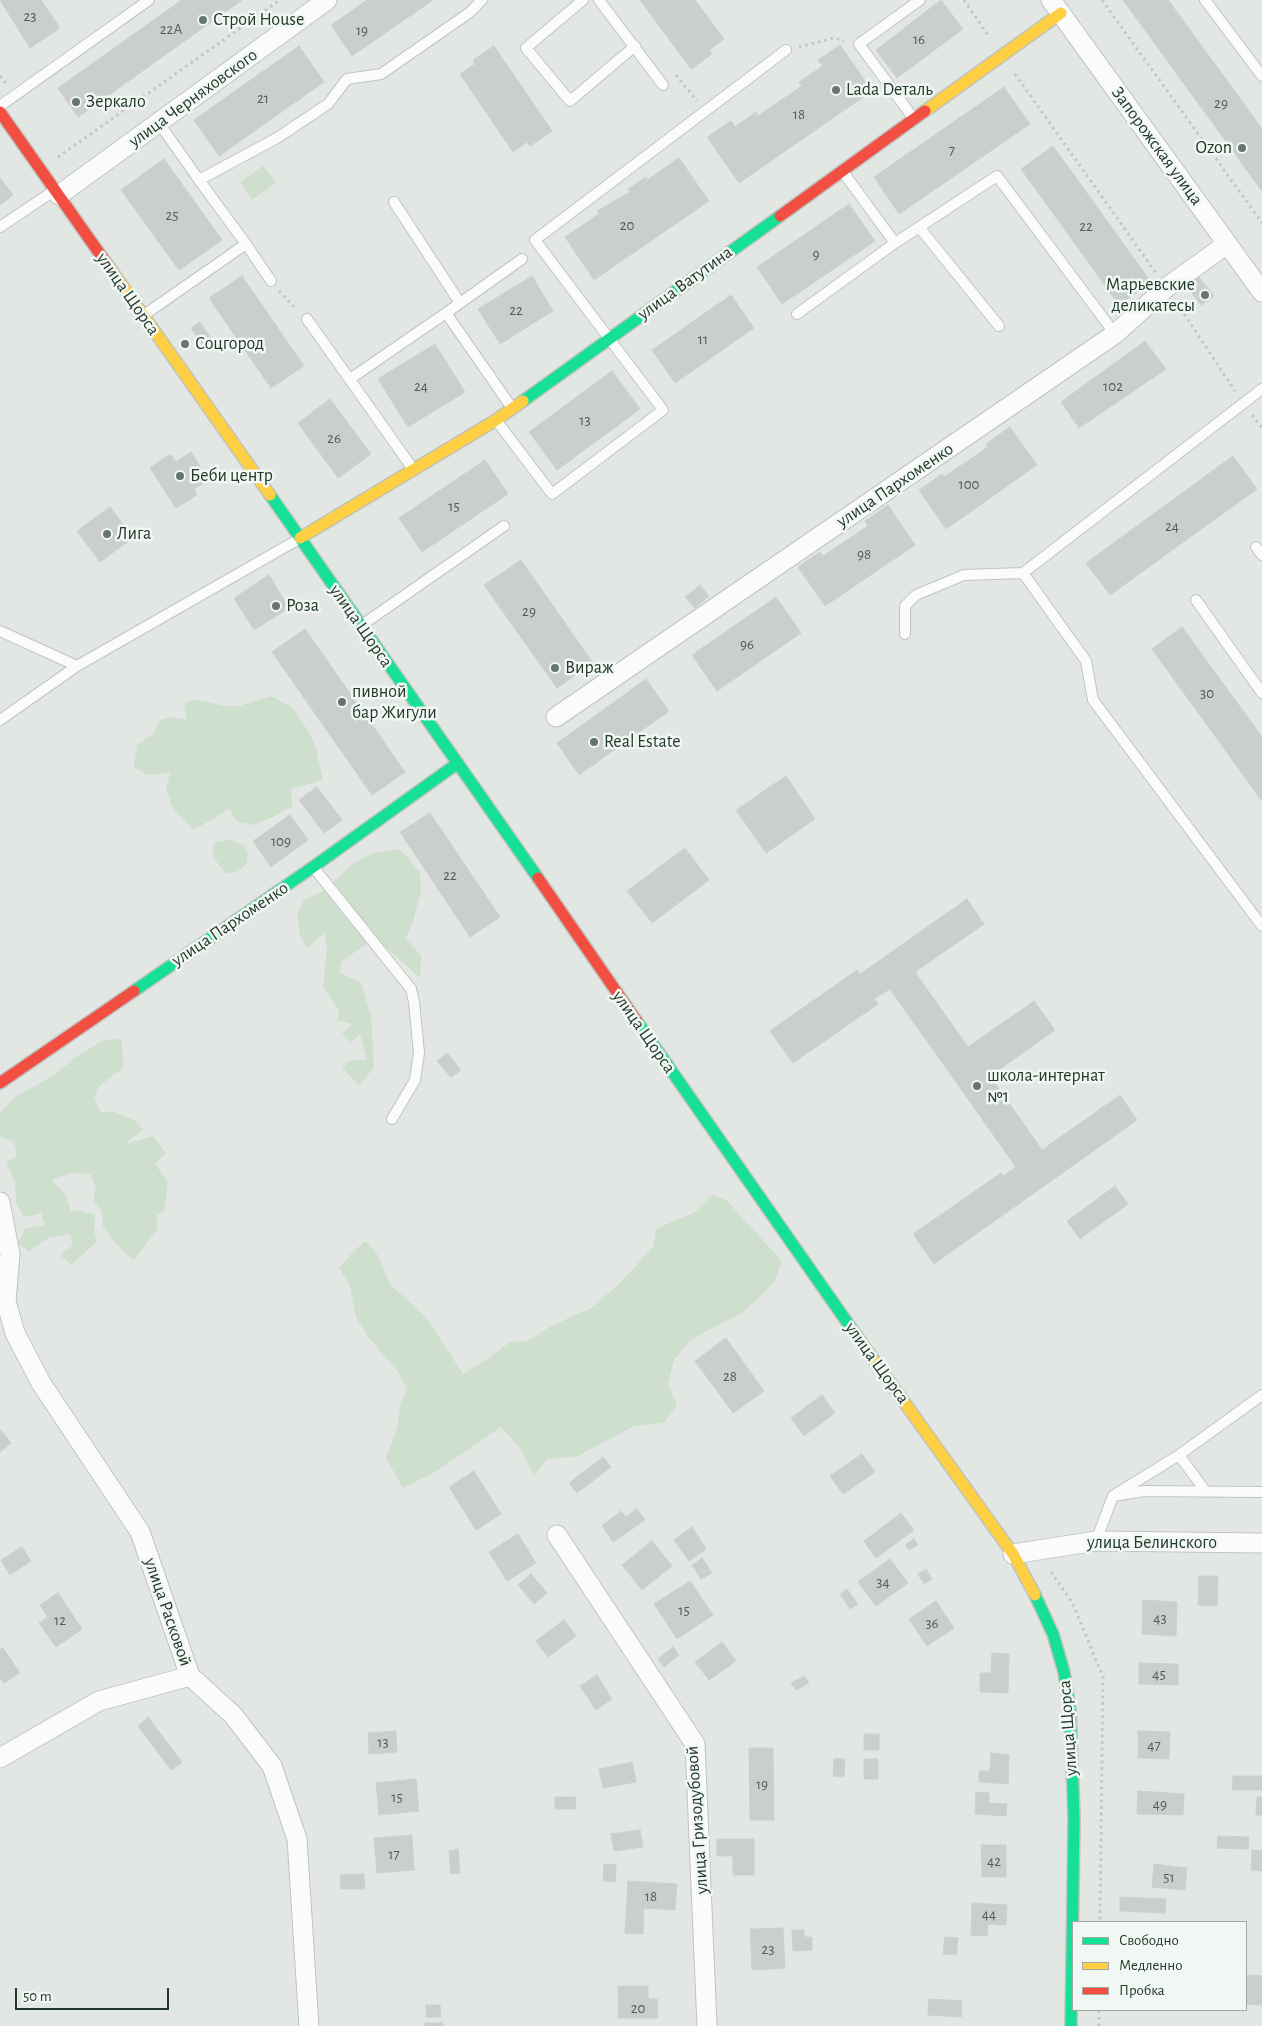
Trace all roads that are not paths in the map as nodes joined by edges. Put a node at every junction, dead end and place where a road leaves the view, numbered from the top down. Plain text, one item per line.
1 (149, 0) edge
2 (327, 0) edge
3 (482, 0) edge
4 (583, 0) edge
5 (599, 0) edge
6 (920, 0) edge
7 (1205, 0) edge
8 (1056, 6) edge
9 (635, 46) junction
10 (786, 50) road end
11 (1262, 76) edge
12 (664, 84) road end
13 (0, 106) edge
14 (0, 112) edge
15 (914, 120) junction
16 (159, 123) junction
17 (4, 128) edge
18 (842, 171) junction
19 (200, 180) junction
20 (57, 192) junction
21 (394, 202) dead end
22 (0, 227) edge
23 (919, 227) junction
24 (895, 243) junction
25 (246, 244) junction
26 (1227, 244) junction
27 (522, 259) dead end
28 (271, 281) road end
29 (1262, 292) edge
30 (460, 303) junction
31 (446, 313) junction
32 (797, 314) dead end
33 (143, 316) junction
34 (307, 319) road end
35 (998, 326) dead end
36 (1115, 334) junction
37 (609, 338) junction
38 (350, 379) junction
39 (1262, 390) edge
40 (512, 408) junction
41 (496, 420) junction
42 (413, 470) junction
43 (504, 526) dead end
44 (300, 538) junction
45 (1024, 573) junction
46 (1196, 600) dead end
47 (361, 625) junction
48 (0, 631) edge
49 (905, 634) dead end
50 (77, 666) junction
51 (1262, 693) edge
52 (556, 717) dead end
53 (0, 720) edge
54 (458, 763) junction
55 (314, 867) junction
56 (1262, 926) edge
57 (0, 1083) edge
58 (392, 1119) dead end
59 (0, 1202) edge
60 (1262, 1395) edge
61 (1179, 1455) junction
62 (1206, 1492) junction
63 (1261, 1492) edge
64 (1112, 1496) junction
65 (557, 1535) dead end
66 (1096, 1541) junction
67 (1262, 1544) edge
68 (1013, 1554) junction
69 (190, 1676) junction
70 (0, 1758) edge
71 (1073, 1921) edge
72 (1072, 1957) edge
73 (309, 2026) edge
74 (707, 2026) edge
75 (1071, 2026) edge

1 - 13 lane
2 - 16 street, улица Черняховского
3 - 19 lane
4 - 9 lane
5 - 9 lane
6 - 15 lane
7 - 11 lane
8 - 15 main road, улица Ватутина
8 - 26 street, Запорожская улица
9 - 12 lane
10 - 37 lane
14 - 17 main road, улица Щорса
15 - 18 main road, улица Ватутина
16 - 19 lane
16 - 20 street, улица Черняховского
17 - 20 main road, улица Щорса
18 - 24 lane
18 - 37 main road, улица Ватутина
19 - 25 lane
20 - 22 lane
20 - 33 main road, улица Щорса
21 - 30 lane
23 - 24 lane
23 - 35 lane
23 - 36 lane
24 - 32 lane
25 - 28 lane
25 - 33 lane
26 - 29 street, Запорожская улица
26 - 36 street, улица Пархоменко
27 - 30 lane
30 - 31 lane
31 - 38 lane
31 - 40 lane
33 - 44 main road, улица Щорса
34 - 38 lane
36 - 52 street, улица Пархоменко
37 - 40 main road, улица Ватутина
37 - 41 lane
38 - 42 lane
39 - 45 lane
40 - 41 main road, улица Ватутина
41 - 42 main road, улица Ватутина
42 - 44 main road, улица Ватутина
43 - 47 lane
44 - 47 main road, улица Щорса
44 - 50 lane
45 - 49 lane
45 - 56 lane
46 - 51 lane
47 - 54 main road, улица Щорса
48 - 50 lane
50 - 53 lane
54 - 55 main road, улица Пархоменко
54 - 68 main road, улица Щорса
55 - 57 main road, улица Пархоменко
55 - 58 lane
59 - 69 street, улица Расковой
60 - 61 lane
61 - 62 lane
61 - 64 lane
62 - 63 lane
62 - 64 lane
64 - 66 lane
65 - 74 street, улица Гризодубовой
66 - 67 street, улица Белинского
66 - 68 street, улица Белинского
68 - 71 main road, улица Щорса
69 - 70 street
69 - 73 street, улица Расковой
72 - 75 main road, улица Щорса

